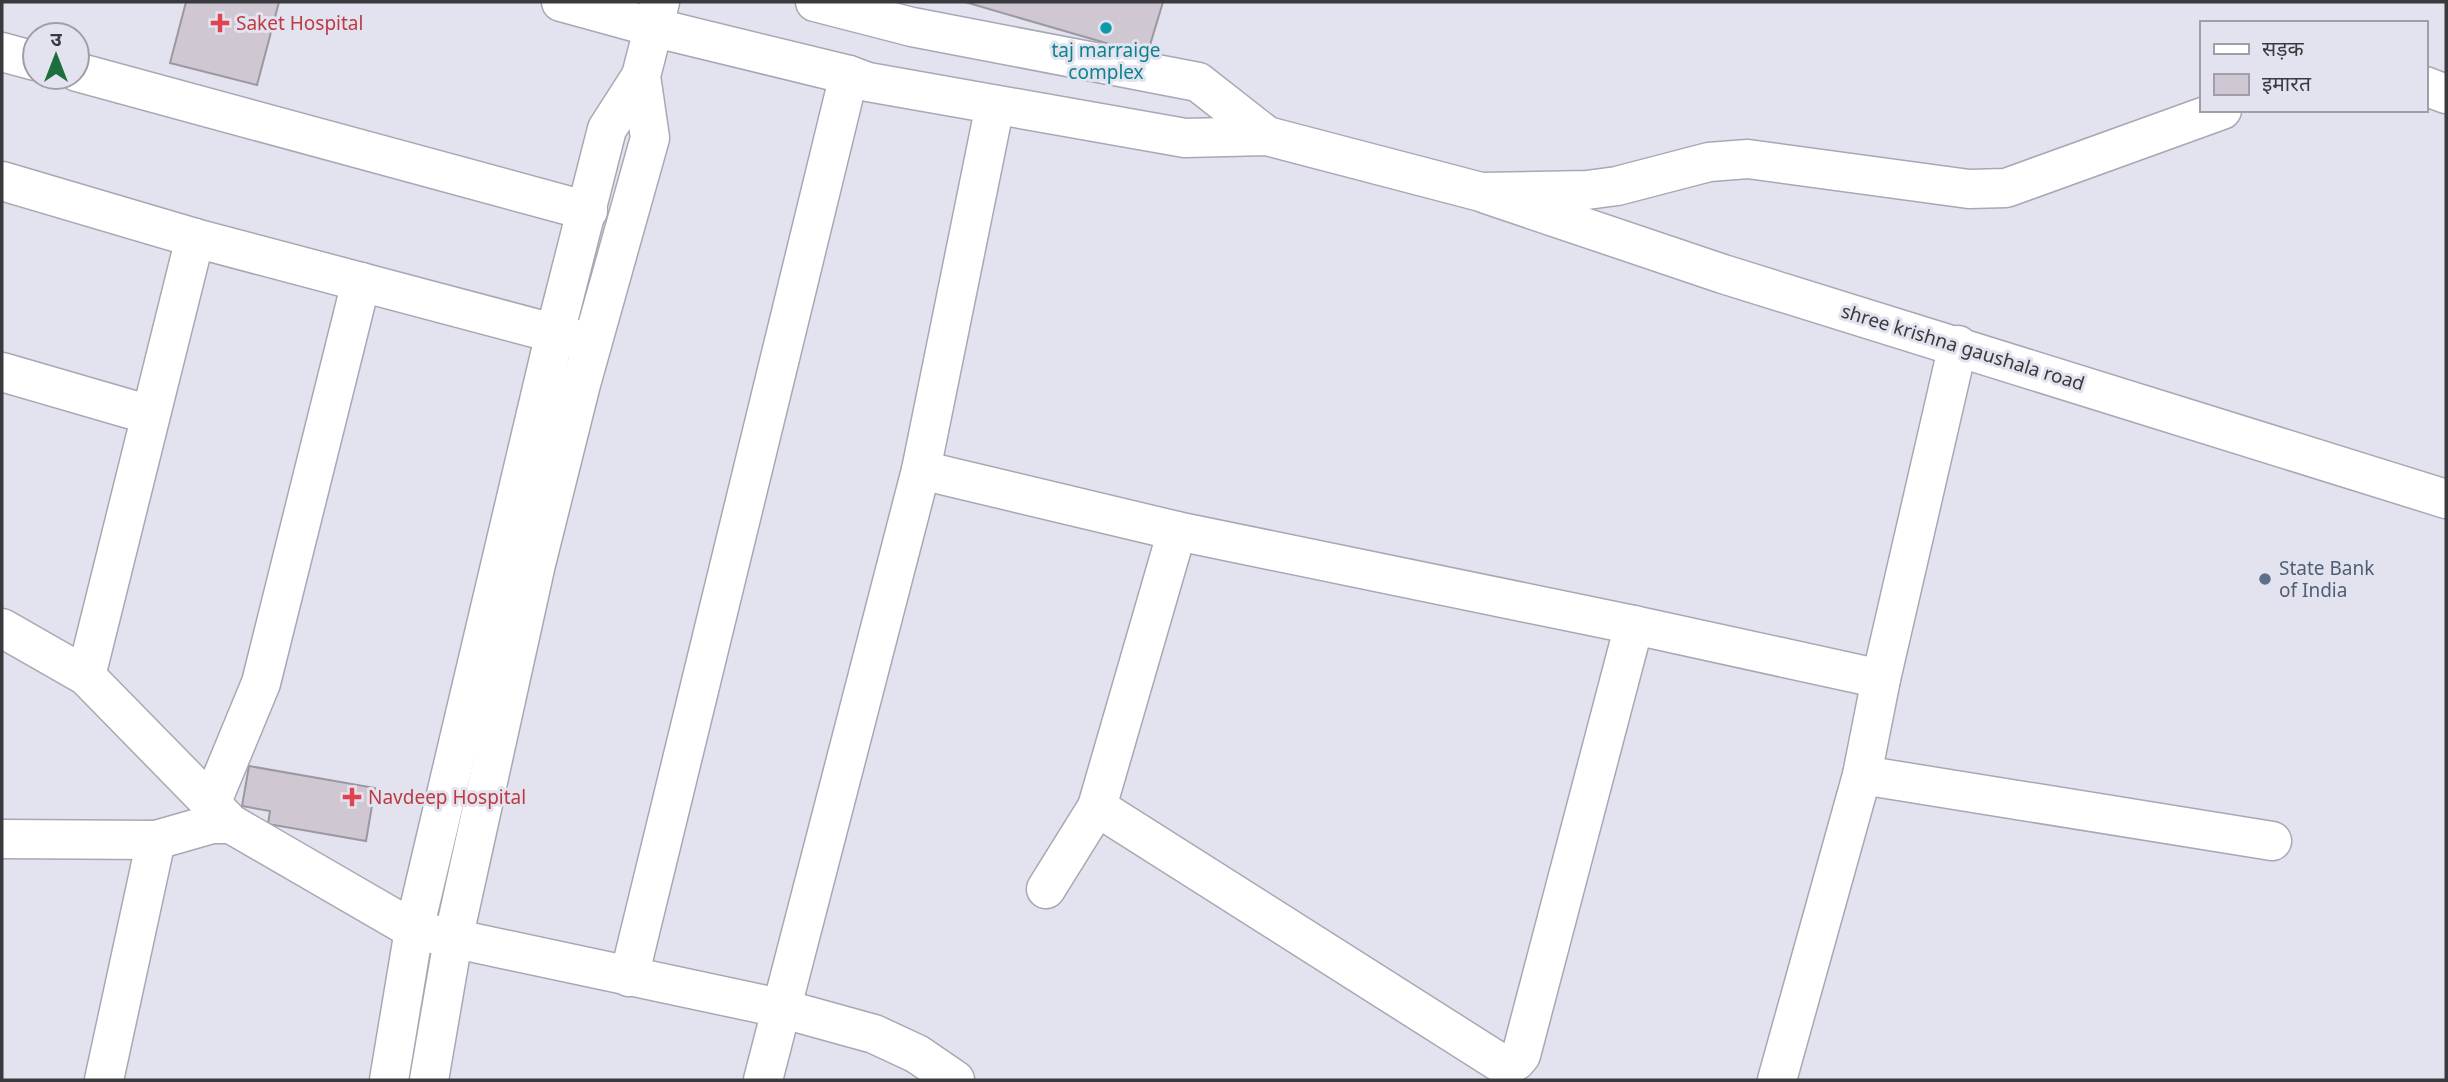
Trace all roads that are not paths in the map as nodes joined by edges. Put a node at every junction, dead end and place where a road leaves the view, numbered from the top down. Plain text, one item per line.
1 (561, 2) edge
2 (815, 2) edge
3 (656, 14) edge
4 (2, 52) edge
5 (21, 57) edge
6 (849, 75) junction
7 (91, 76) edge
8 (641, 76) junction
9 (2427, 87) edge
10 (2446, 94) edge
11 (995, 105) junction
12 (2216, 112) edge
13 (1268, 136) junction
14 (2, 181) edge
15 (1481, 192) junction
16 (588, 211) junction
17 (195, 238) junction
18 (361, 282) junction
19 (555, 333) junction
20 (592, 343) junction
21 (1958, 345) junction
22 (2, 372) edge
23 (150, 415) junction
24 (921, 470) junction
25 (2446, 499) edge
26 (1177, 531) junction
27 (1634, 625) junction
28 (2, 628) edge
29 (86, 676) junction
30 (1881, 679) junction
31 (1862, 775) junction
32 (1097, 807) junction
33 (221, 814) junction
34 (2, 839) edge
35 (156, 840) junction
36 (2272, 841) dead end
37 (1046, 889) dead end
38 (414, 930) junction
39 (453, 940) junction
40 (629, 977) junction
41 (780, 1009) junction
42 (104, 1080) edge
43 (389, 1080) edge
44 (429, 1080) edge
45 (763, 1080) edge
46 (955, 1080) edge
47 (1777, 1080) edge

1 - 3 street
2 - 13 street
3 - 6 street
3 - 8 street
4 - 5 street
6 - 11 street
6 - 40 street
7 - 16 street
8 - 16 street
8 - 20 street
9 - 10 street
11 - 13 street
11 - 24 street
12 - 15 street
13 - 15 street
14 - 17 street
15 - 21 street, shree krishna gaushala road
16 - 19 street
17 - 18 street
17 - 23 street
18 - 19 street
18 - 33 street
19 - 20 street
19 - 38 street
20 - 39 street
21 - 25 street, shree krishna gaushala road
21 - 30 street
22 - 23 street
23 - 29 street
24 - 26 street
24 - 41 street
26 - 27 street
26 - 32 street
27 - 30 street
27 - 32 street
28 - 29 street
29 - 33 street
30 - 31 street
31 - 36 street
31 - 47 street
32 - 37 street
33 - 35 street
33 - 38 street
34 - 35 street
35 - 42 street
38 - 39 street
38 - 43 street
39 - 40 street
39 - 44 street
40 - 41 street
41 - 45 street
41 - 46 street

